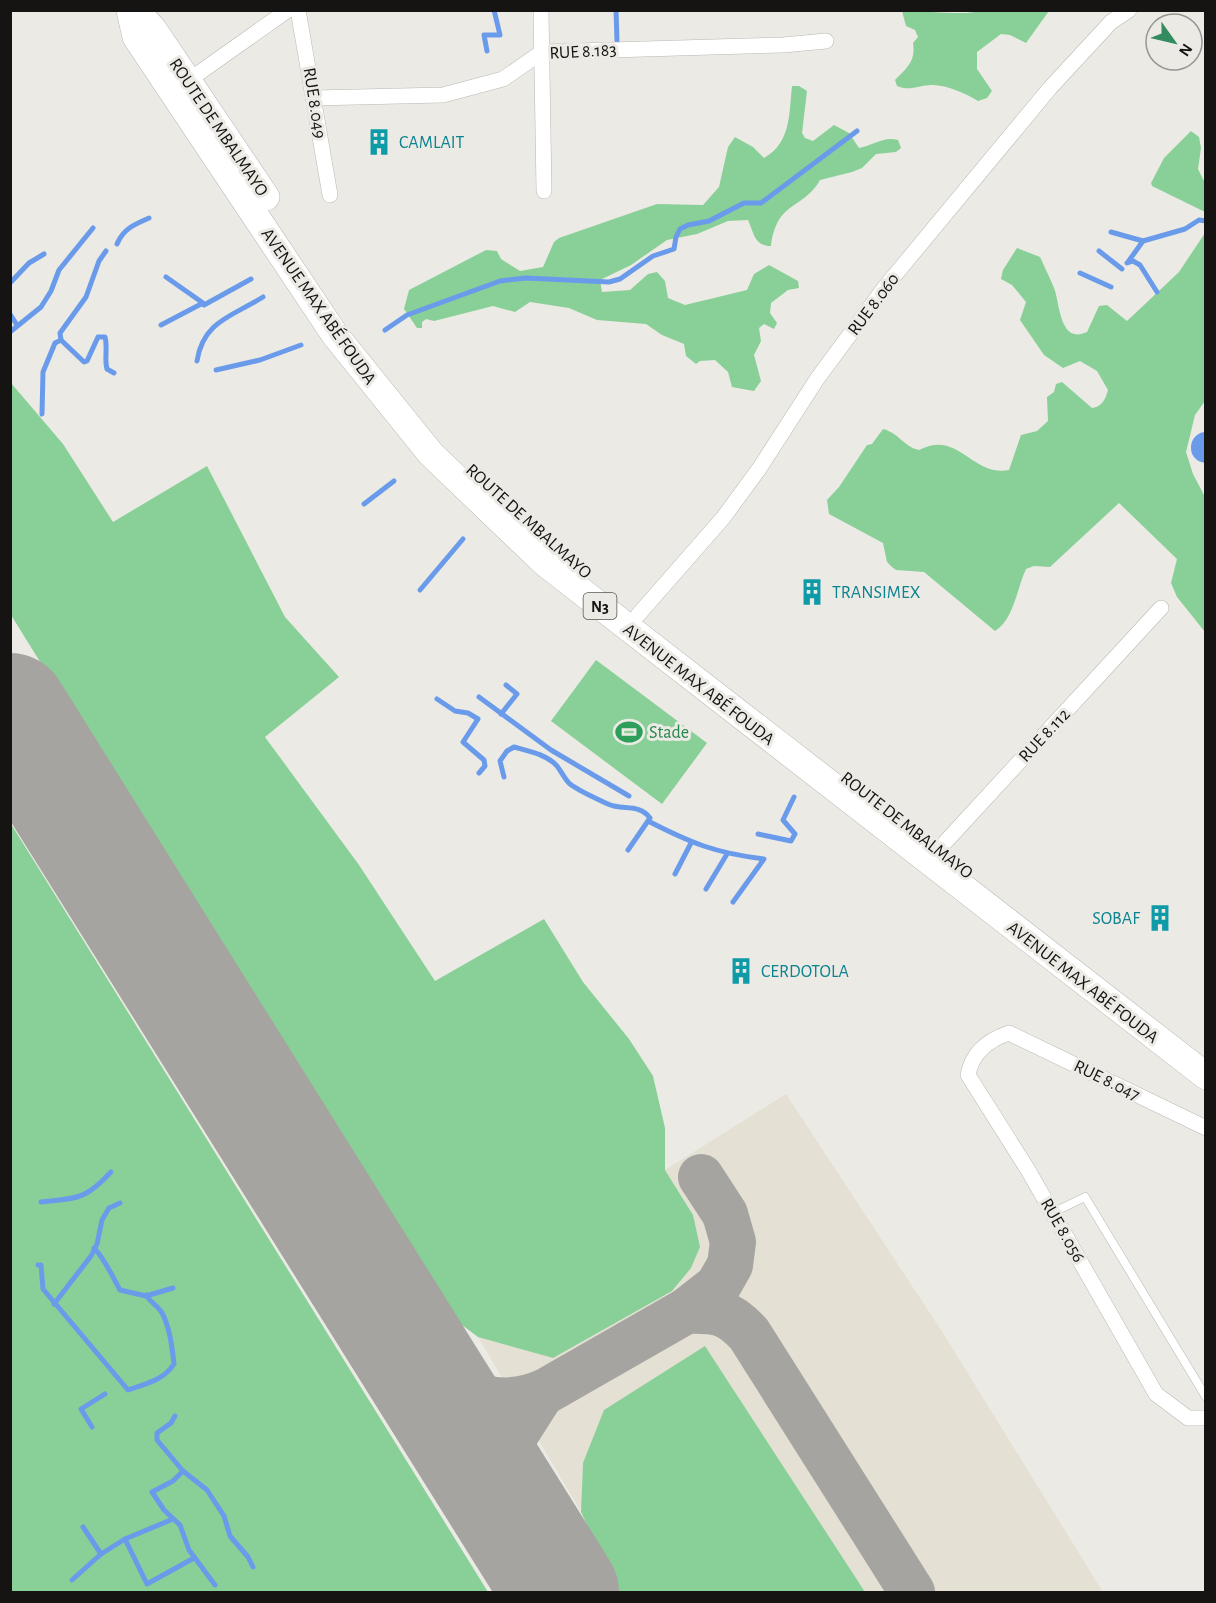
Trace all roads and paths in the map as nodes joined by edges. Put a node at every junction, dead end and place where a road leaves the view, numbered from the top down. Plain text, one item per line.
1 (130, 10) edge
2 (135, 10) edge
3 (288, 10) edge
4 (298, 10) edge
5 (541, 10) edge
6 (1129, 10) edge
7 (826, 41) dead end
8 (542, 52) junction
9 (189, 80) junction
10 (314, 98) junction
11 (544, 191) dead end
12 (330, 195) dead end
13 (1161, 608) dead end
14 (638, 615) junction
15 (932, 856) junction
16 (1009, 1033) joint
17 (1206, 1056) edge
18 (1206, 1076) edge
19 (1206, 1128) edge
20 (1052, 1213) junction
21 (1206, 1397) edge
22 (1206, 1418) edge

1 - 15 highway, AVENUE MAX ABÉ FOUDA / N3
2 - 9 highway, ROUTE DE MBALMAYO / N3
3 - 9 street
4 - 10 street, RUE 8.049
5 - 8 street
6 - 14 street, RUE 8.060
7 - 8 street, RUE 8.183
8 - 10 street, RUE 8.183
8 - 11 street
9 - 14 highway, ROUTE DE MBALMAYO / N3
10 - 12 street, RUE 8.049
13 - 15 street, RUE 8.112
14 - 15 highway, ROUTE DE MBALMAYO / N3
15 - 17 highway, ROUTE DE MBALMAYO / N3
15 - 18 highway, AVENUE MAX ABÉ FOUDA / N3
16 - 19 street, RUE 8.047
16 - 20 street, RUE 8.056
20 - 21 lane
20 - 22 street, RUE 8.056

